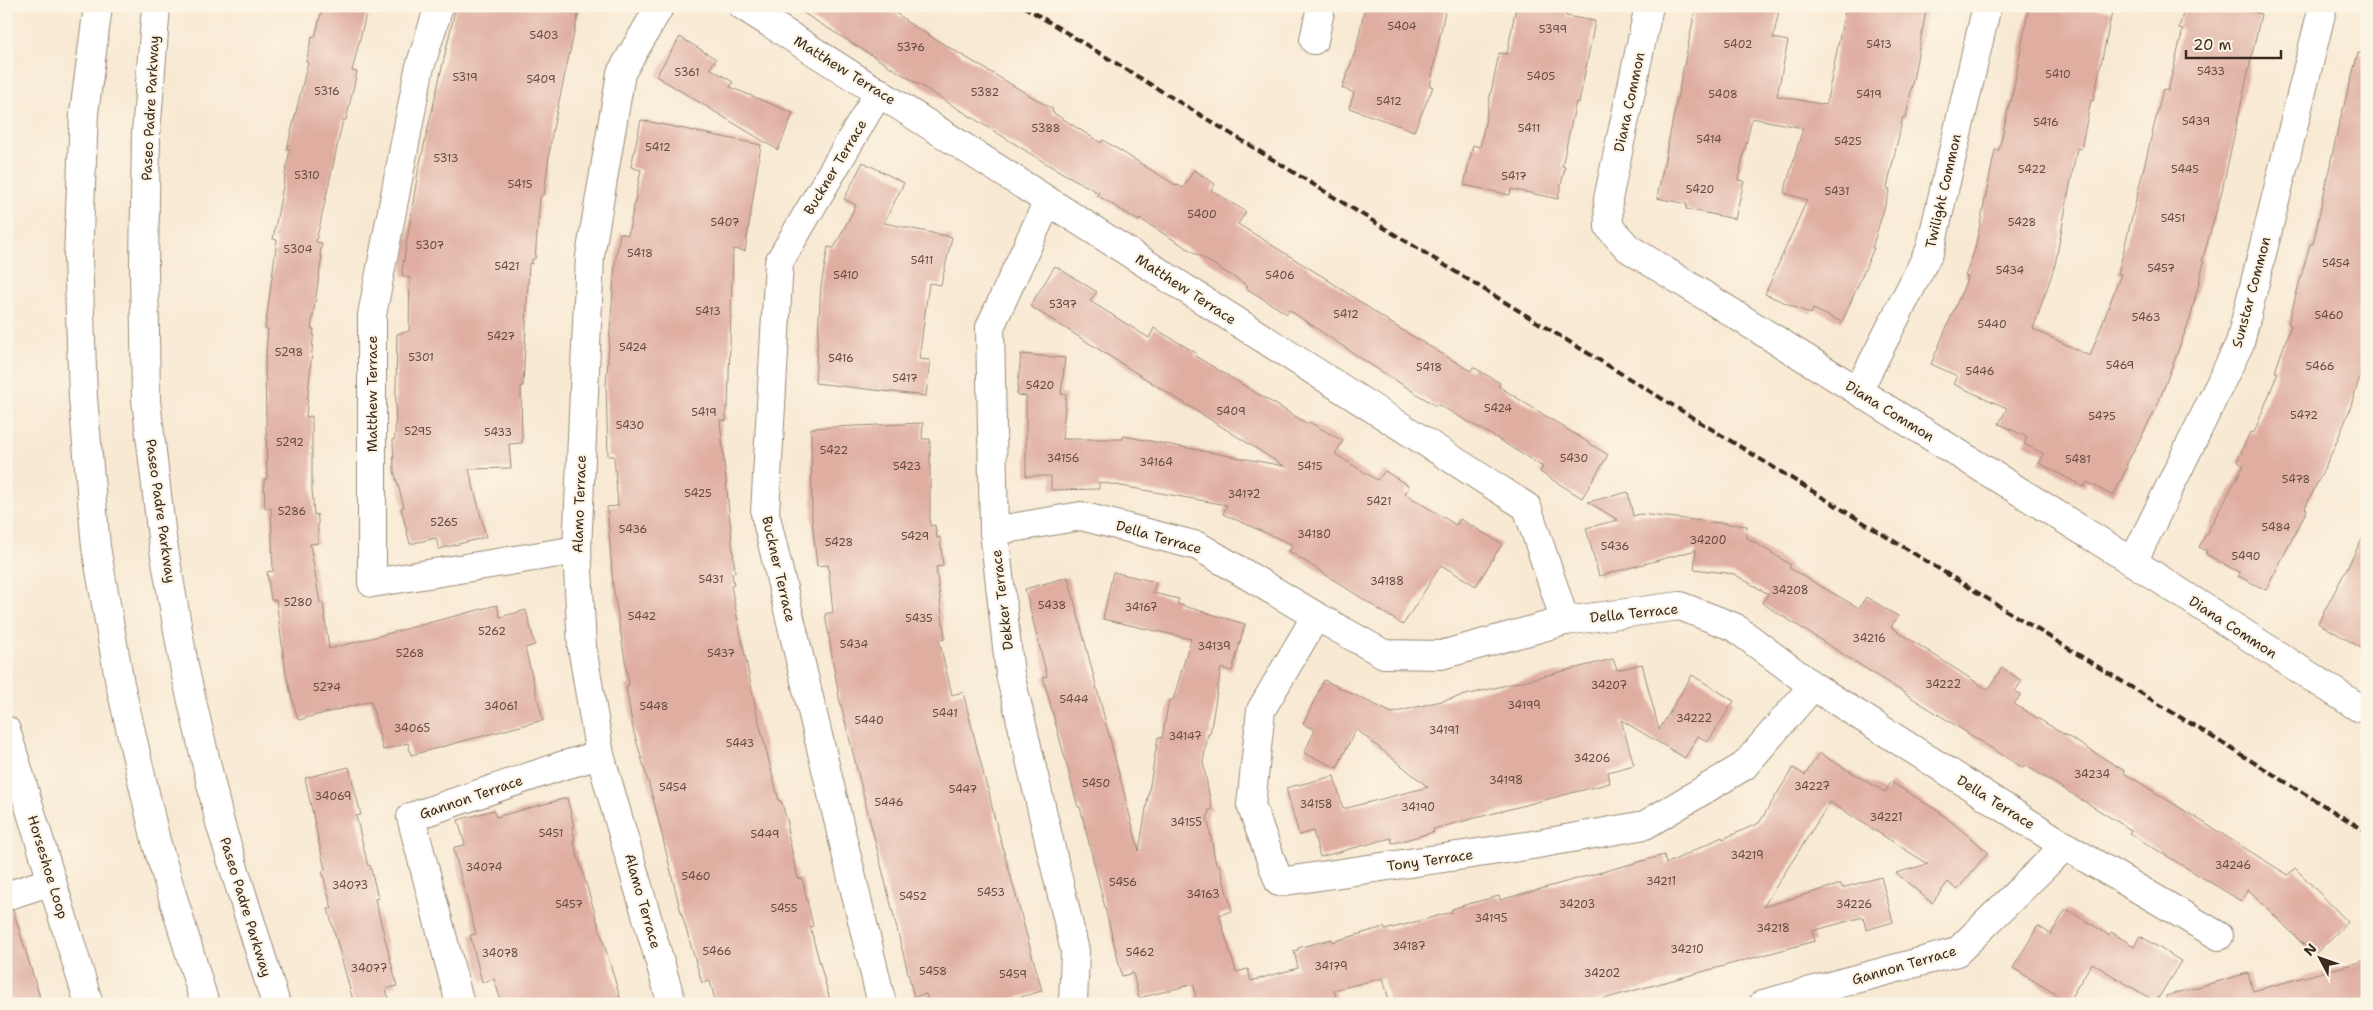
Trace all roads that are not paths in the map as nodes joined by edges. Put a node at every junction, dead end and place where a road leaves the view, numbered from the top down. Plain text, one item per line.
1 (98, 6) edge
2 (156, 6) edge
3 (439, 6) edge
4 (660, 6) edge
5 (742, 6) edge
6 (1321, 6) edge
7 (1649, 6) edge
8 (1987, 6) edge
9 (2323, 6) edge
10 (1314, 40) dead end
11 (880, 92) junction
12 (1048, 201) junction
13 (1858, 391) junction
14 (994, 532) junction
15 (576, 550) junction
16 (2133, 562) junction
17 (1316, 616) junction
18 (1565, 621) junction
19 (1813, 686) junction
20 (2367, 710) edge
21 (6, 730) edge
22 (600, 755) junction
23 (2065, 846) junction
24 (52, 881) junction
25 (6, 896) edge
26 (2219, 936) dead end
27 (89, 1004) edge
28 (206, 1004) edge
29 (276, 1004) edge
30 (460, 1004) edge
31 (672, 1004) edge
32 (882, 1004) edge
33 (1073, 1004) edge
34 (1763, 1004) edge

1 - 28 street
2 - 29 street, Paseo Padre Parkway
3 - 15 street, Matthew Terrace
4 - 15 street, Alamo Terrace
5 - 11 street, Matthew Terrace
6 - 10 street
7 - 13 street, Diana Common
8 - 13 street, Twilight Common
9 - 16 street, Sunstar Common
11 - 12 street, Matthew Terrace
11 - 32 street, Buckner Terrace
12 - 14 street, Dekker Terrace
12 - 18 street, Matthew Terrace
13 - 16 street, Diana Common
14 - 17 street, Della Terrace
14 - 33 street, Dekker Terrace
15 - 22 street, Alamo Terrace
16 - 20 street, Diana Common
17 - 18 street, Della Terrace
17 - 19 street, Tony Terrace
18 - 19 street, Della Terrace
19 - 23 street, Della Terrace
21 - 24 street, Horseshoe Loop
22 - 30 street, Gannon Terrace
22 - 31 street, Alamo Terrace
23 - 26 street, Della Terrace
23 - 34 street, Gannon Terrace
24 - 25 street
24 - 27 street, Horseshoe Loop

